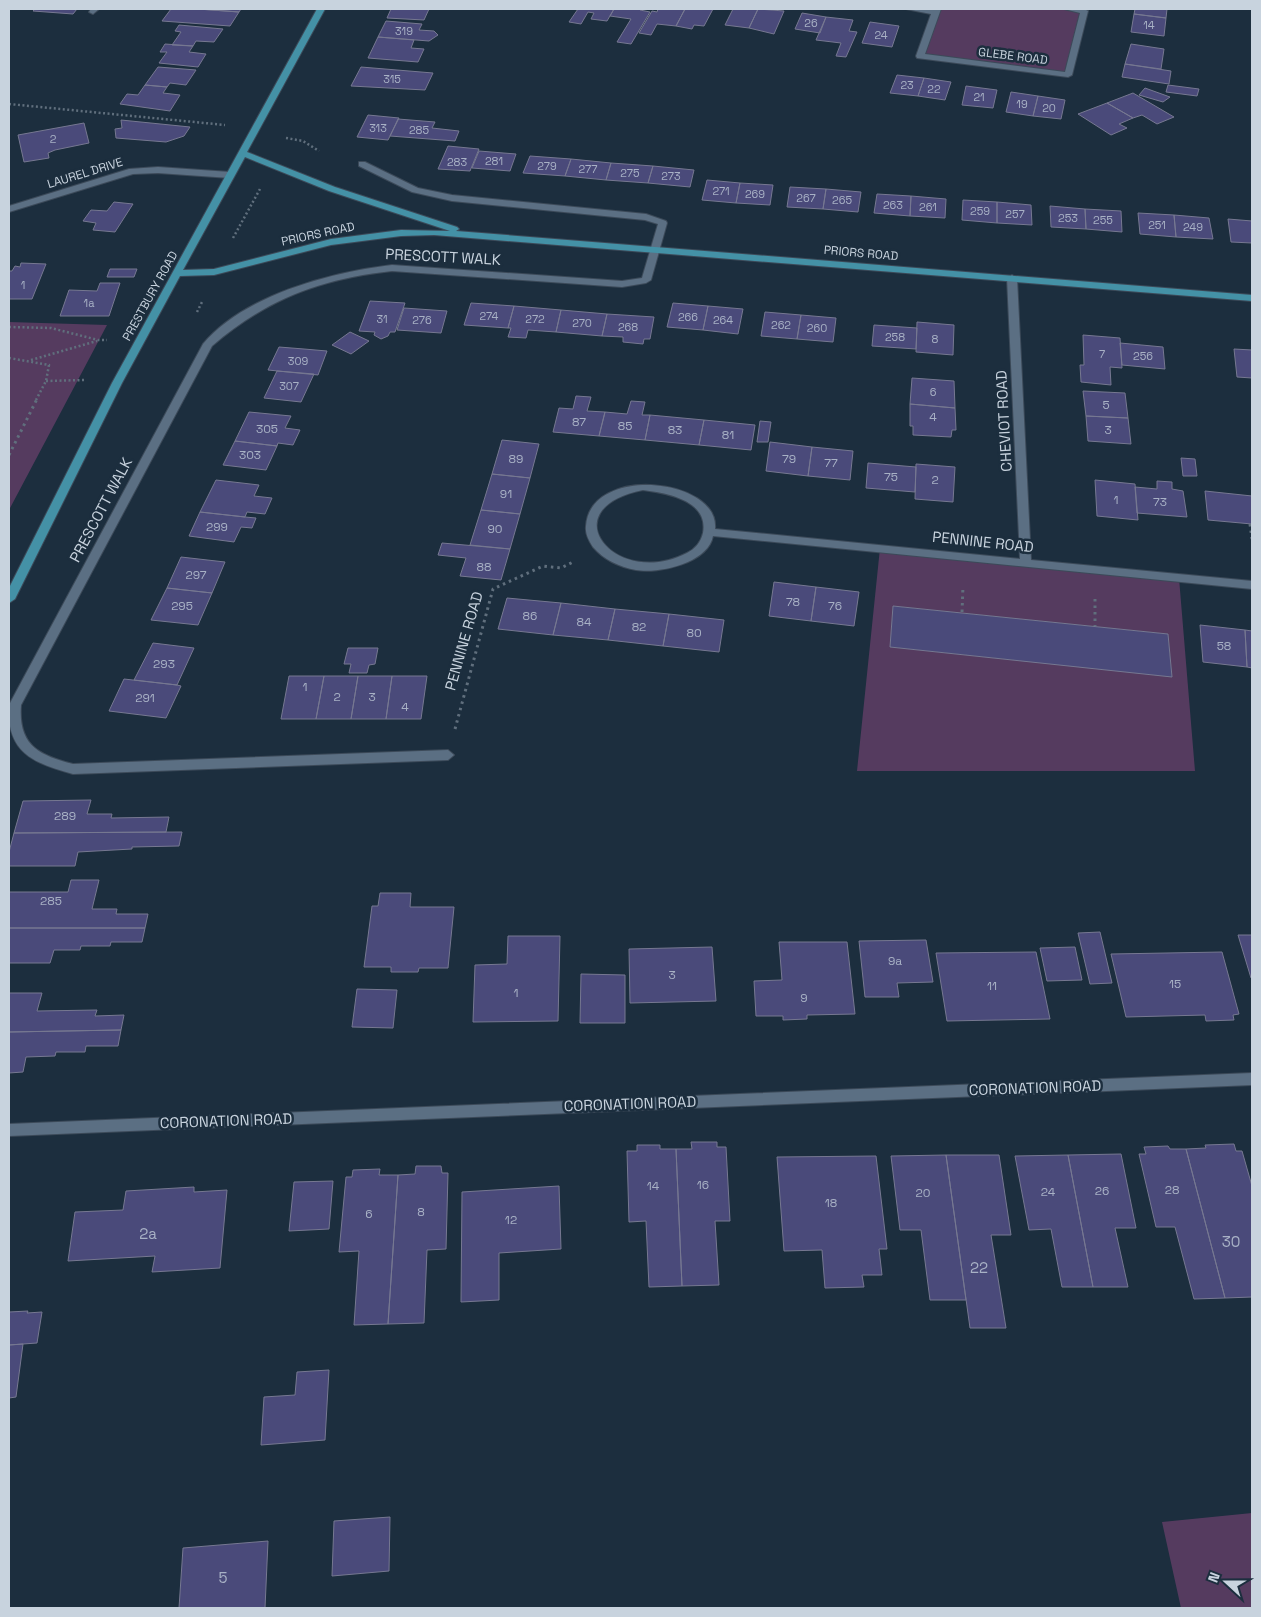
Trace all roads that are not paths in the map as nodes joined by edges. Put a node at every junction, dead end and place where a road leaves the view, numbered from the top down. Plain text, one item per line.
1 (321, 9) edge
2 (910, 9) edge
3 (1068, 9) edge
4 (937, 10) edge
5 (242, 153) junction
6 (362, 164) road end
7 (230, 175) junction
8 (9, 209) edge
9 (467, 233) junction
10 (655, 250) junction
11 (177, 274) junction
12 (1012, 278) junction
13 (1252, 298) edge
14 (710, 532) junction
15 (1026, 562) junction
16 (1252, 585) edge
17 (9, 599) edge
18 (448, 755) road end
19 (1252, 1079) edge
20 (9, 1130) edge

1 - 5 main road, PRESTBURY ROAD
2 - 4 street, GLEBE ROAD
3 - 4 street, GLEBE ROAD
5 - 7 main road, PRESTBURY ROAD
5 - 9 main road, PRIORS ROAD
6 - 10 street
7 - 8 street, LAUREL DRIVE
7 - 11 main road, PRESTBURY ROAD
9 - 10 main road, PRIORS ROAD
9 - 11 main road, PRIORS ROAD
10 - 12 main road, PRIORS ROAD
10 - 18 street, PRESCOTT WALK
11 - 17 main road, PRESTBURY ROAD
12 - 13 main road, PRIORS ROAD
12 - 15 street, CHEVIOT ROAD
14 - 14 street
14 - 15 street, PENNINE ROAD
15 - 16 street, PENNINE ROAD
19 - 20 street, CORONATION ROAD

